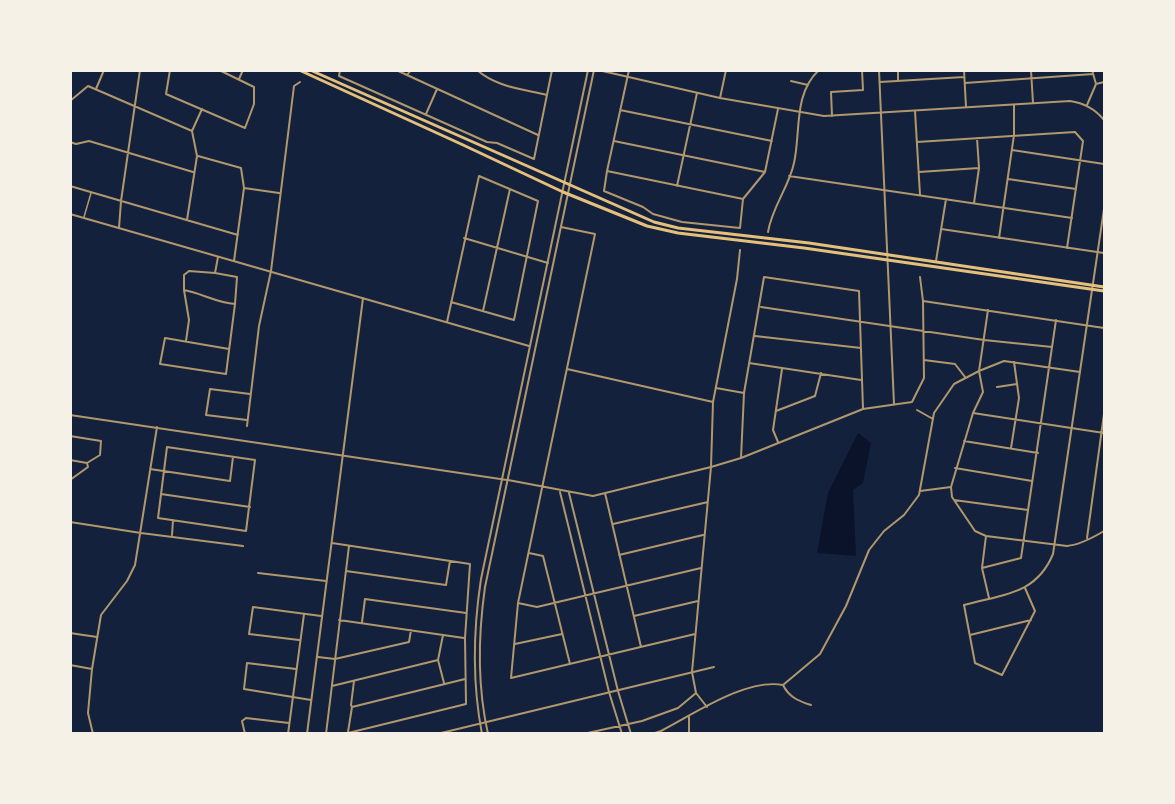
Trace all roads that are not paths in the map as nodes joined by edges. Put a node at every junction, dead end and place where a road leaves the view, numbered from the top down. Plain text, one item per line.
1 (104, 70) edge
2 (140, 70) edge
3 (170, 70) edge
4 (219, 70) edge
5 (243, 70) edge
6 (299, 70) edge
7 (310, 70) edge
8 (340, 70) edge
9 (396, 70) edge
10 (411, 70) edge
11 (477, 70) edge
12 (552, 70) edge
13 (588, 70) edge
14 (594, 70) edge
15 (598, 70) edge
16 (628, 70) edge
17 (726, 70) edge
18 (819, 70) edge
19 (862, 70) edge
20 (879, 70) edge
21 (898, 70) edge
22 (964, 70) edge
23 (1031, 70) edge
24 (1093, 72) edge
25 (407, 75) junction
26 (627, 77) junction
27 (964, 77) junction
28 (1031, 78) junction
29 (239, 79) junction
30 (300, 81) dead end
31 (791, 81) dead end
32 (898, 81) junction
33 (880, 82) junction
34 (1104, 82) edge
35 (965, 83) junction
36 (1096, 84) junction
37 (807, 85) junction
38 (96, 89) junction
39 (437, 89) junction
40 (697, 93) junction
41 (548, 95) junction
42 (720, 98) junction
43 (70, 101) edge
44 (1033, 103) junction
45 (1014, 105) junction
46 (1087, 105) junction
47 (135, 106) junction
48 (966, 107) junction
49 (202, 109) junction
50 (778, 109) junction
51 (620, 110) junction
52 (915, 111) junction
53 (799, 113) junction
54 (882, 113) junction
55 (426, 114) junction
56 (832, 116) junction
57 (1104, 120) edge
58 (691, 124) junction
59 (192, 131) junction
60 (1014, 135) junction
61 (539, 136) junction
62 (977, 138) junction
63 (614, 141) junction
64 (772, 141) junction
65 (70, 142) edge
66 (916, 142) junction
67 (1012, 150) junction
68 (128, 152) junction
69 (197, 156) junction
70 (684, 156) junction
71 (1080, 160) junction
72 (1104, 164) edge
73 (979, 168) junction
74 (607, 171) junction
75 (194, 172) junction
76 (765, 172) junction
77 (919, 172) junction
78 (789, 176) junction
79 (1007, 179) junction
80 (567, 184) junction
81 (70, 186) edge
82 (677, 186) junction
83 (244, 188) junction
84 (510, 189) junction
85 (1076, 189) junction
86 (886, 190) junction
87 (91, 192) junction
88 (563, 192) junction
89 (280, 194) junction
90 (568, 195) junction
91 (920, 195) junction
92 (742, 199) junction
93 (945, 199) junction
94 (121, 201) junction
95 (974, 202) junction
96 (1004, 207) junction
97 (1104, 209) edge
98 (70, 214) edge
99 (84, 218) junction
100 (1072, 218) junction
101 (187, 220) junction
102 (561, 227) junction
103 (119, 228) junction
104 (941, 229) junction
105 (768, 232) dead end
106 (238, 235) junction
107 (464, 238) junction
108 (999, 238) junction
109 (497, 248) junction
110 (1067, 248) junction
111 (740, 250) dead end
112 (1098, 252) junction
113 (1104, 253) edge
114 (889, 255) junction
115 (218, 256) junction
116 (527, 256) junction
117 (234, 261) junction
118 (888, 261) junction
119 (936, 262) junction
120 (548, 263) junction
121 (271, 271) junction
122 (215, 273) junction
123 (920, 277) dead end
124 (1093, 288) junction
125 (1104, 289) edge
126 (184, 290) junction
127 (363, 298) junction
128 (923, 301) junction
129 (451, 302) junction
130 (234, 304) junction
131 (760, 306) junction
132 (988, 310) junction
133 (483, 311) junction
134 (1056, 320) junction
135 (860, 321) junction
136 (447, 322) junction
137 (1087, 325) junction
138 (891, 326) junction
139 (1104, 328) edge
140 (924, 331) junction
141 (755, 336) junction
142 (984, 340) junction
143 (186, 342) junction
144 (530, 346) junction
145 (1052, 347) junction
146 (535, 348) junction
147 (861, 348) junction
148 (229, 349) junction
149 (924, 360) junction
150 (1014, 362) junction
151 (749, 363) junction
152 (1050, 367) junction
153 (566, 369) junction
154 (782, 369) junction
155 (979, 370) junction
156 (1080, 372) junction
157 (821, 373) junction
158 (965, 377) junction
159 (861, 380) junction
160 (1017, 384) junction
161 (997, 387) dead end
162 (716, 388) junction
163 (744, 393) junction
164 (250, 394) junction
165 (713, 402) junction
166 (894, 404) junction
167 (863, 409) junction
168 (917, 410) dead end
169 (776, 411) junction
170 (973, 413) junction
171 (1104, 414) edge
172 (70, 415) edge
173 (933, 419) junction
174 (1016, 419) junction
175 (247, 420) junction
176 (1042, 423) junction
177 (247, 426) dead end
178 (157, 427) junction
179 (1072, 428) junction
180 (1103, 433) edge
181 (70, 436) edge
182 (964, 441) junction
183 (778, 443) junction
184 (1011, 448) junction
185 (1038, 453) junction
186 (342, 455) junction
187 (233, 457) junction
188 (741, 458) junction
189 (70, 460) edge
190 (87, 463) junction
191 (711, 467) junction
192 (955, 468) junction
193 (150, 469) junction
194 (164, 471) junction
195 (502, 479) junction
196 (70, 480) edge
197 (508, 480) junction
198 (1033, 481) junction
199 (542, 486) junction
200 (951, 487) junction
201 (559, 491) junction
202 (920, 491) junction
203 (570, 493) junction
204 (605, 493) junction
205 (161, 494) junction
206 (954, 500) junction
207 (708, 502) junction
208 (250, 507) junction
209 (1028, 510) junction
210 (173, 520) junction
211 (70, 522) edge
212 (613, 525) junction
213 (1104, 531) edge
214 (141, 533) junction
215 (704, 535) junction
216 (172, 536) junction
217 (987, 536) junction
218 (1087, 538) junction
219 (1024, 540) junction
220 (331, 543) junction
221 (1055, 544) junction
222 (243, 546) dead end
223 (349, 546) junction
224 (529, 553) junction
225 (619, 555) junction
226 (450, 561) junction
227 (701, 568) junction
228 (982, 568) junction
229 (345, 571) junction
230 (258, 573) dead end
231 (326, 581) junction
232 (626, 585) junction
233 (1025, 588) junction
234 (594, 593) junction
235 (585, 596) junction
236 (989, 598) junction
237 (698, 601) junction
238 (518, 603) junction
239 (554, 603) junction
240 (466, 613) junction
241 (304, 614) junction
242 (321, 616) junction
243 (634, 616) junction
244 (339, 620) junction
245 (1031, 620) junction
246 (362, 623) junction
247 (411, 630) junction
248 (70, 633) edge
249 (562, 634) junction
250 (695, 634) junction
251 (443, 635) junction
252 (970, 635) junction
253 (97, 637) junction
254 (465, 638) junction
255 (299, 640) junction
256 (514, 645) junction
257 (641, 647) junction
258 (609, 655) junction
259 (316, 656) junction
260 (601, 657) junction
261 (335, 659) junction
262 (438, 660) junction
263 (570, 664) junction
264 (70, 665) edge
265 (714, 667) dead end
266 (92, 669) junction
267 (296, 669) junction
268 (692, 672) junction
269 (465, 679) junction
270 (354, 681) junction
271 (444, 684) junction
272 (783, 685) junction
273 (331, 686) junction
274 (618, 691) junction
275 (609, 692) junction
276 (696, 693) junction
277 (292, 696) junction
278 (311, 700) junction
279 (811, 705) dead end
280 (352, 707) junction
281 (707, 707) junction
282 (688, 717) junction
283 (486, 722) junction
284 (289, 723) junction
285 (480, 723) junction
286 (628, 723) junction
287 (619, 725) junction
288 (346, 733) edge
289 (93, 734) edge
290 (245, 734) edge
291 (288, 734) edge
292 (307, 734) edge
293 (326, 734) edge
294 (437, 734) edge
295 (482, 734) edge
296 (488, 734) edge
297 (583, 734) edge
298 (622, 734) edge
299 (631, 734) edge
300 (652, 734) edge
301 (689, 734) edge

1 - 38 street
2 - 47 street
3 - 49 street
4 - 29 street
5 - 29 street
6 - 88 main road
7 - 80 main road
8 - 55 street
9 - 25 street
10 - 25 street
11 - 41 street
12 - 41 street
13 - 80 street
14 - 80 street
15 - 26 street
16 - 26 street
17 - 42 street
18 - 37 street
19 - 56 street
20 - 33 street
21 - 32 street
22 - 27 street
23 - 28 street
24 - 28 street
24 - 36 street
25 - 39 street
26 - 40 street
26 - 51 street
27 - 32 street
27 - 35 street
28 - 35 street
28 - 44 street
29 - 49 street
30 - 89 street
31 - 37 street
32 - 33 street
33 - 54 street
34 - 36 street
35 - 48 street
36 - 46 street
37 - 53 street
38 - 43 street
38 - 47 street
39 - 55 street
39 - 61 street
40 - 42 street
40 - 58 street
41 - 61 street
42 - 50 street
44 - 45 street
44 - 46 street
45 - 48 street
45 - 60 street
46 - 57 street
47 - 59 street
47 - 68 street
48 - 52 street
49 - 59 street
50 - 53 street
50 - 64 street
51 - 58 street
51 - 63 street
52 - 54 street
52 - 66 street
53 - 56 street
53 - 78 street
54 - 56 street
54 - 86 street
55 - 61 street
58 - 64 street
58 - 70 street
59 - 69 street
60 - 62 street
60 - 67 street
60 - 71 street
62 - 66 street
62 - 73 street
63 - 70 street
63 - 74 street
64 - 76 street
65 - 68 street
66 - 77 street
67 - 71 street
67 - 79 street
68 - 75 street
68 - 94 street
69 - 75 street
69 - 83 street
70 - 76 street
70 - 82 street
71 - 72 street
71 - 85 street
73 - 77 street
73 - 95 street
74 - 82 street
74 - 92 street
75 - 101 street
76 - 92 street
77 - 91 street
78 - 86 street
78 - 105 street
79 - 85 street
79 - 96 street
80 - 88 street
80 - 90 street
80 - 114 main road
81 - 87 street
82 - 92 street
83 - 89 street
83 - 106 street
84 - 107 street
84 - 109 street
84 - 116 street
85 - 100 street
86 - 91 street
86 - 114 street
87 - 94 street
87 - 99 street
88 - 90 main road
88 - 120 street
89 - 121 street
90 - 102 street
90 - 118 main road
91 - 93 street
93 - 95 street
93 - 104 street
94 - 101 street
94 - 103 street
95 - 96 street
96 - 100 street
96 - 108 street
97 - 112 street
98 - 99 street
99 - 103 street
100 - 110 street
101 - 106 street
102 - 146 street
102 - 153 street
103 - 115 street
104 - 108 street
104 - 119 street
106 - 117 street
107 - 109 street
107 - 129 street
108 - 110 street
109 - 116 street
109 - 133 street
110 - 112 street
111 - 162 street
112 - 113 street
112 - 124 street
114 - 118 street
114 - 119 main road
115 - 117 street
115 - 122 street
116 - 120 street
116 - 133 street
117 - 121 street
118 - 124 main road
118 - 138 street
119 - 124 main road
120 - 144 street
121 - 127 street
121 - 164 street
122 - 126 street
122 - 130 street
123 - 128 street
124 - 125 main road
124 - 137 street
126 - 130 street
126 - 143 street
127 - 136 street
127 - 186 street
128 - 132 street
128 - 140 street
129 - 133 street
129 - 136 street
130 - 148 street
131 - 135 street
131 - 135 street
131 - 141 street
132 - 134 street
132 - 142 street
134 - 137 street
134 - 145 street
135 - 138 street
135 - 147 street
136 - 144 street
137 - 139 street
137 - 156 street
138 - 140 street
138 - 166 street
140 - 142 street
140 - 149 street
141 - 147 street
141 - 151 street
142 - 145 street
142 - 155 street
143 - 148 street
143 - 148 street
144 - 146 street
144 - 195 street
145 - 152 street
146 - 197 street
147 - 159 street
149 - 158 street
149 - 166 street
150 - 152 street
150 - 155 street
150 - 160 street
151 - 154 street
151 - 163 street
152 - 156 street
152 - 176 street
153 - 165 street
153 - 199 street
154 - 157 street
154 - 169 street
155 - 158 street
155 - 170 street
156 - 179 street
157 - 159 street
157 - 169 street
158 - 173 street
159 - 167 street
160 - 161 street
160 - 174 street
162 - 163 street
162 - 165 street
163 - 188 street
164 - 175 street
164 - 175 street
165 - 191 street
166 - 167 street
167 - 183 street
168 - 173 street
169 - 183 street
170 - 174 street
170 - 182 street
171 - 180 street
172 - 178 street
173 - 202 street
174 - 176 street
174 - 184 street
175 - 177 street
176 - 179 street
176 - 185 street
178 - 186 street
178 - 193 street
179 - 180 street
179 - 221 street
180 - 218 street
181 - 190 street
182 - 184 street
182 - 192 street
183 - 188 street
184 - 185 street
185 - 198 street
186 - 195 street
186 - 220 street
187 - 194 street
187 - 194 street
187 - 208 street
188 - 191 street
189 - 190 street
190 - 196 street
191 - 204 street
191 - 207 street
192 - 198 street
192 - 200 street
193 - 194 street
193 - 214 street
194 - 205 street
195 - 197 street
195 - 285 street
197 - 199 street
197 - 283 street
198 - 209 street
199 - 201 street
199 - 224 street
200 - 202 street
200 - 206 street
201 - 203 street
201 - 235 street
202 - 272 street
203 - 204 street
203 - 234 street
204 - 212 street
205 - 208 street
205 - 210 street
206 - 209 street
206 - 217 street
207 - 212 street
207 - 215 street
208 - 210 street
209 - 219 street
210 - 216 street
211 - 214 street
212 - 225 street
213 - 218 street
214 - 216 street
214 - 253 street
215 - 225 street
215 - 227 street
216 - 222 street
217 - 219 street
217 - 228 street
218 - 221 street
219 - 221 street
219 - 228 street
220 - 223 street
220 - 231 street
221 - 233 street
223 - 226 street
223 - 229 street
224 - 238 street
224 - 239 street
225 - 232 street
226 - 229 street
226 - 240 street
227 - 232 street
227 - 237 street
228 - 236 street
229 - 244 street
230 - 231 street
231 - 242 street
232 - 234 street
232 - 243 street
233 - 236 street
233 - 245 street
234 - 235 street
234 - 258 street
235 - 239 street
235 - 260 street
236 - 252 street
237 - 243 street
237 - 250 street
238 - 239 street
238 - 256 street
239 - 249 street
240 - 246 street
240 - 254 street
241 - 242 street
241 - 255 street
241 - 255 street
242 - 259 street
243 - 257 street
244 - 246 street
244 - 261 street
245 - 252 street
245 - 252 street
246 - 247 street
247 - 251 street
247 - 261 street
248 - 253 street
249 - 256 street
249 - 263 street
250 - 257 street
250 - 268 street
251 - 254 street
251 - 262 street
253 - 266 street
254 - 269 street
255 - 267 street
256 - 263 street
257 - 258 street
258 - 260 street
258 - 274 street
259 - 261 street
259 - 278 street
260 - 263 street
260 - 275 street
261 - 273 street
262 - 270 street
262 - 271 street
264 - 266 street
265 - 268 street
266 - 289 street
267 - 277 street
267 - 277 street
268 - 274 street
268 - 276 street
269 - 271 street
269 - 288 street
270 - 273 street
270 - 280 street
271 - 280 street
272 - 279 street
272 - 281 street
273 - 293 street
274 - 275 street
274 - 286 street
275 - 283 street
275 - 287 street
276 - 281 street
276 - 286 street
277 - 278 street
277 - 284 street
278 - 292 street
280 - 288 street
281 - 282 street
282 - 300 street
282 - 301 street
283 - 285 street
283 - 296 street
284 - 290 street
284 - 291 street
285 - 294 street
285 - 295 street
286 - 287 street
286 - 299 street
287 - 297 street
287 - 298 street

